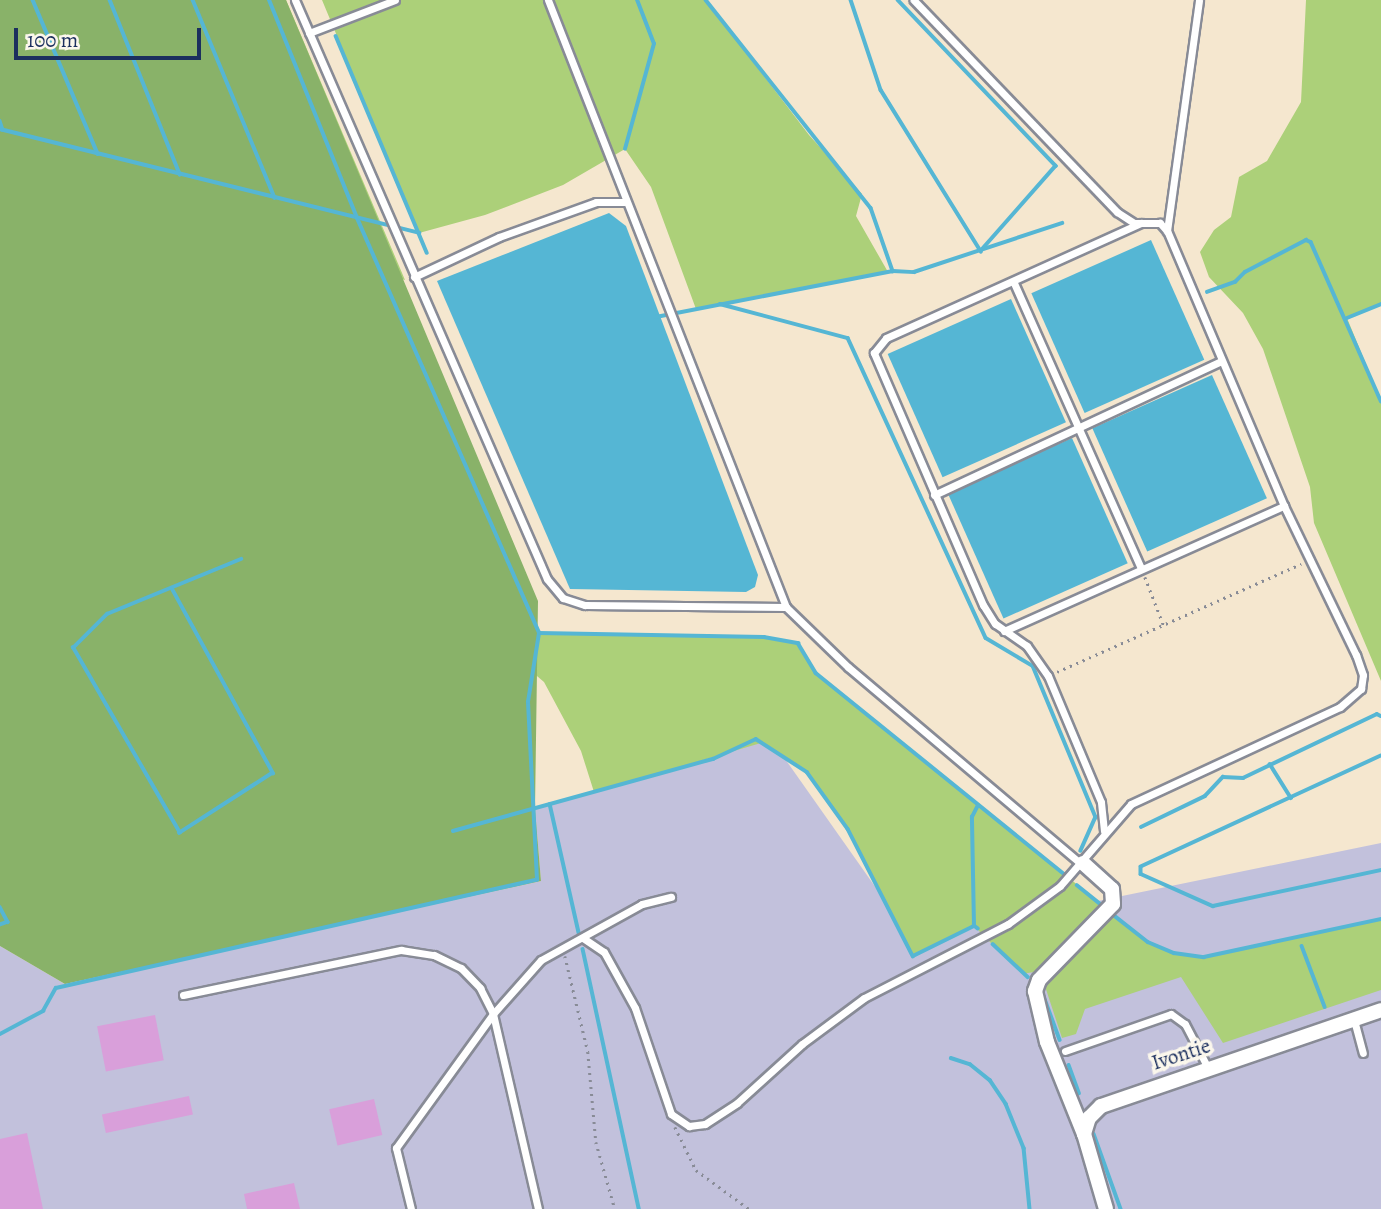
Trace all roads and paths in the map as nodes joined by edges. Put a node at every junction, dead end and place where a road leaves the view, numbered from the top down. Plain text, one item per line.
1 (295, 0) edge
2 (395, 0) edge
3 (548, 0) edge
4 (914, 0) edge
5 (1199, 0) edge
6 (309, 33) junction
7 (624, 202) junction
8 (1141, 223) junction
9 (1167, 231) junction
10 (414, 277) junction
11 (1014, 283) junction
12 (1221, 361) junction
13 (1078, 427) junction
14 (934, 495) junction
15 (1284, 506) junction
16 (1309, 559) junction
17 (1141, 568) junction
18 (786, 607) junction
19 (1164, 626) junction
20 (1004, 631) junction
21 (1048, 676) junction
22 (1104, 832) junction
23 (1082, 864) junction
24 (671, 897) dead end
25 (583, 938) junction
26 (563, 948) junction
27 (183, 995) dead end
28 (1381, 1010) edge
29 (493, 1014) junction
30 (1354, 1020) junction
31 (1065, 1051) dead end
32 (1363, 1052) dead end
33 (1208, 1068) junction
34 (671, 1114) junction
35 (1084, 1134) junction
36 (411, 1209) edge
37 (538, 1209) edge
38 (615, 1209) edge
39 (749, 1209) edge
40 (1106, 1209) edge

1 - 6 lane
2 - 6 lane
3 - 7 lane
4 - 8 lane
5 - 9 lane
6 - 10 lane
7 - 10 lane
7 - 18 lane
8 - 9 lane
8 - 11 lane
9 - 12 lane
10 - 18 lane
11 - 13 lane
11 - 14 lane
12 - 13 lane
12 - 15 lane
13 - 14 lane
13 - 17 lane
14 - 20 lane
15 - 16 lane
15 - 17 lane
16 - 19 path
16 - 22 lane
17 - 19 path
17 - 20 lane
18 - 23 lane
19 - 21 path
20 - 21 lane
21 - 22 lane
22 - 23 lane
23 - 34 lane
23 - 35 street
24 - 25 lane
25 - 26 lane
25 - 34 lane
26 - 29 lane
26 - 38 path
27 - 29 lane
28 - 30 street, Ivontie
29 - 36 lane
29 - 37 lane
30 - 32 lane
30 - 33 street, Ivontie
31 - 33 lane
33 - 35 street, Ivontie
34 - 39 path
35 - 40 street

